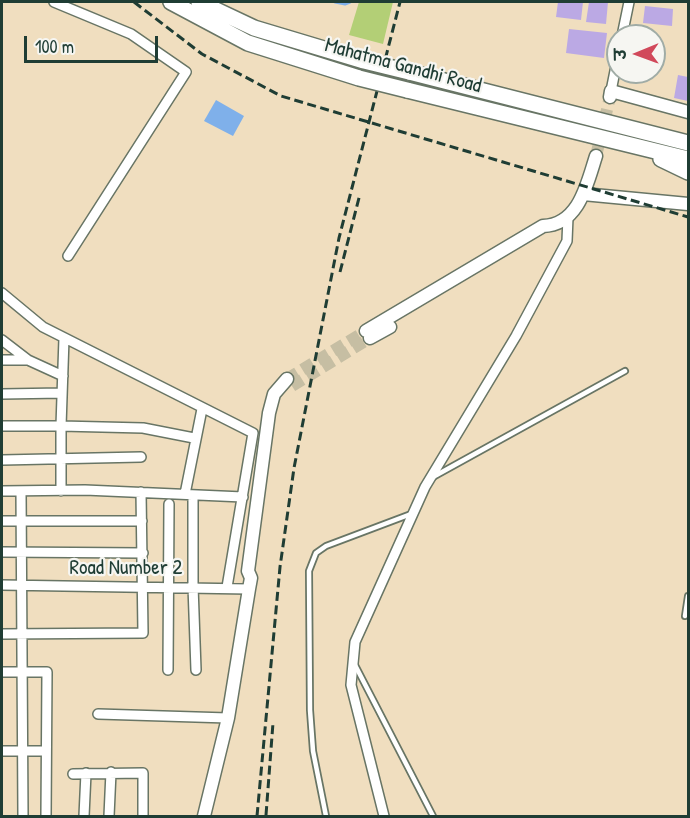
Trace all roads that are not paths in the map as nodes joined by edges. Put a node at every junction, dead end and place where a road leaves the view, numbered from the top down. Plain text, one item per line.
1 (54, 2) edge
2 (171, 2) edge
3 (199, 2) edge
4 (628, 2) edge
5 (624, 24) edge
6 (612, 84) edge
7 (610, 94) joint
8 (688, 112) edge
9 (636, 130) junction
10 (688, 133) edge
11 (688, 143) edge
12 (634, 146) junction
13 (596, 156) tunnel mouth
14 (688, 159) edge
15 (688, 172) edge
16 (583, 194) junction
17 (688, 204) edge
18 (568, 217) junction
19 (68, 256) dead end
20 (2, 293) edge
21 (368, 335) tunnel mouth
22 (64, 338) junction
23 (2, 340) edge
24 (2, 360) edge
25 (28, 360) junction
26 (624, 371) dead end
27 (63, 376) junction
28 (290, 382) tunnel mouth
29 (62, 393) junction
30 (2, 394) edge
31 (202, 409) junction
32 (2, 426) edge
33 (61, 426) junction
34 (194, 438) junction
35 (141, 457) dead end
36 (61, 459) junction
37 (2, 460) edge
38 (430, 479) junction
39 (61, 490) junction
40 (2, 491) edge
41 (21, 491) junction
42 (141, 492) junction
43 (189, 494) junction
44 (243, 496) junction
45 (169, 504) dead end
46 (414, 513) junction
47 (2, 521) edge
48 (21, 521) junction
49 (142, 521) junction
50 (2, 552) edge
51 (21, 552) junction
52 (143, 554) junction
53 (250, 584) junction
54 (2, 585) edge
55 (21, 585) junction
56 (144, 586) junction
57 (168, 586) junction
58 (193, 586) junction
59 (228, 587) junction
60 (688, 596) edge
61 (685, 616) dead end
62 (2, 634) edge
63 (21, 634) junction
64 (353, 663) junction
65 (168, 670) dead end
66 (196, 670) dead end
67 (2, 672) edge
68 (21, 672) junction
69 (98, 714) dead end
70 (228, 718) junction
71 (2, 751) edge
72 (21, 751) junction
73 (46, 751) junction
74 (111, 772) junction
75 (86, 773) junction
76 (73, 774) dead end
77 (23, 816) edge
78 (46, 816) edge
79 (84, 816) edge
80 (109, 816) edge
81 (143, 816) edge
82 (204, 816) edge
83 (326, 816) edge
84 (384, 816) edge
85 (434, 816) edge

1 - 19 street
2 - 12 main road, Mahatma Gandhi Road, bridge
3 - 9 main road, Mahatma Gandhi Road, bridge
4 - 5 street
6 - 7 street
7 - 8 street
9 - 10 main road
9 - 11 main road
12 - 14 main road
12 - 15 main road
13 - 16 street
16 - 17 street
16 - 18 street
18 - 21 street
18 - 38 street
20 - 22 street
22 - 27 street
22 - 31 street
23 - 25 street
24 - 25 street
25 - 27 street
26 - 38 lane
27 - 29 street
28 - 53 street
29 - 30 street
29 - 33 street
31 - 34 street
31 - 44 street
32 - 33 street
33 - 34 street
33 - 36 street
34 - 43 street
35 - 36 street
36 - 37 street
36 - 39 street
38 - 46 street
39 - 41 street
39 - 42 street
40 - 41 street
41 - 48 street
42 - 43 street
42 - 49 street
43 - 44 street
43 - 58 street
44 - 59 street
45 - 57 street
46 - 64 street
46 - 83 lane
47 - 48 street
48 - 49 street
48 - 51 street
49 - 52 street
50 - 51 street
51 - 52 street
51 - 55 street
52 - 56 street
53 - 59 street, Road Number 2
53 - 70 street
54 - 55 street, Road Number 2
55 - 56 street, Road Number 2
55 - 63 street
56 - 57 street, Road Number 2
56 - 63 street
57 - 58 street, Road Number 2
57 - 65 street
58 - 59 street, Road Number 2
58 - 66 street
60 - 61 lane
62 - 63 street
63 - 68 street
64 - 84 street
64 - 85 lane
67 - 68 street
68 - 72 street
68 - 73 street
69 - 70 street
70 - 82 street
71 - 72 street
72 - 73 street
72 - 77 street
73 - 78 street
74 - 75 street
74 - 80 street
74 - 81 street
75 - 76 street
75 - 79 street

